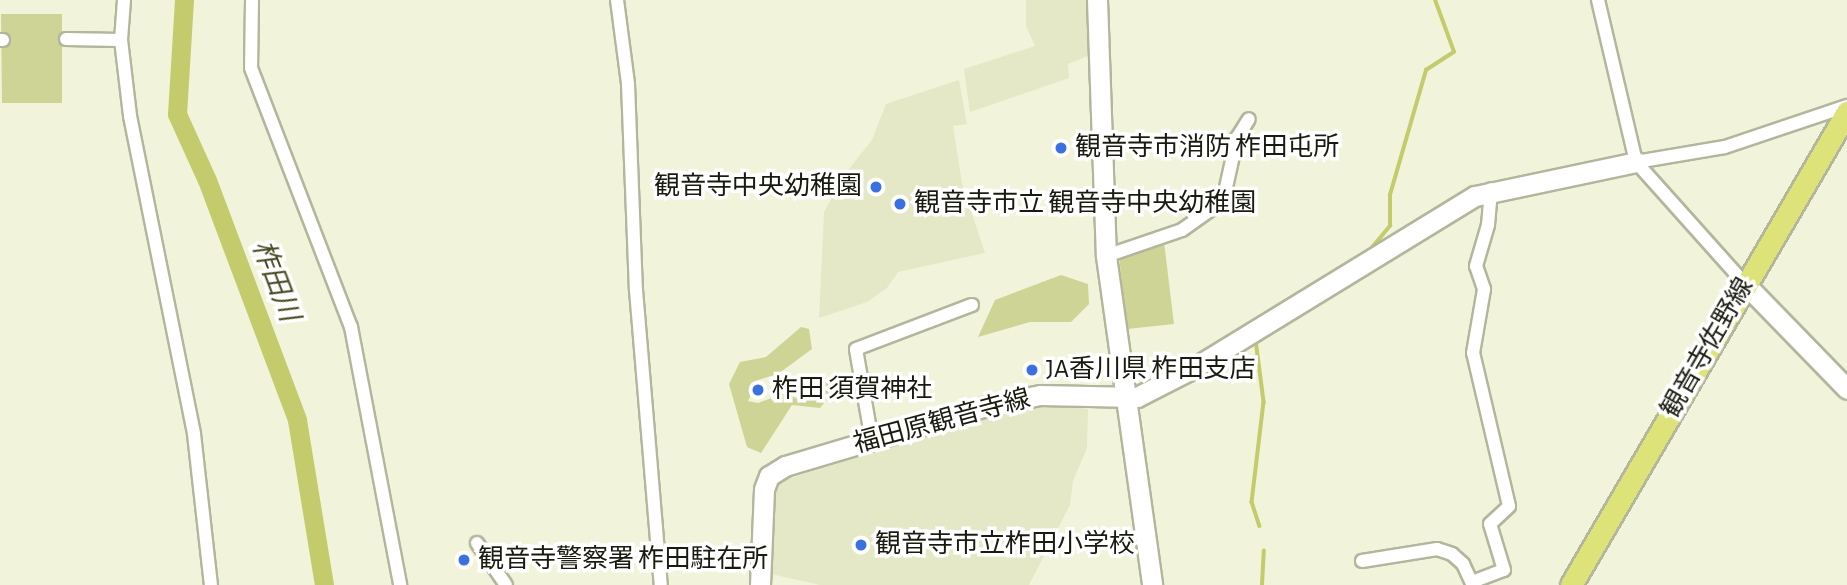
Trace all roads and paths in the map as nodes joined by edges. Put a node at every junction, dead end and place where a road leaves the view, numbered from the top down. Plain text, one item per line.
1 (124, 0) edge
2 (252, 0) edge
3 (617, 0) edge
4 (1097, 0) edge
5 (1598, 0) edge
6 (66, 39) dead end
7 (121, 40) junction
8 (1847, 106) edge
9 (1847, 112) edge
10 (1249, 119) dead end
11 (1636, 162) junction
12 (1491, 189) junction
13 (1106, 256) junction
14 (1745, 284) junction
15 (972, 305) dead end
16 (1847, 389) edge
17 (1126, 398) junction
18 (872, 441) junction
19 (477, 543) dead end
20 (1362, 561) dead end
21 (1473, 584) edge
22 (211, 585) edge
23 (400, 585) edge
24 (506, 585) edge
25 (661, 585) edge
26 (760, 585) edge
27 (1152, 585) edge
28 (1571, 585) edge

1 - 7 street
2 - 23 street
3 - 25 street
4 - 13 street
5 - 11 street
6 - 7 street
7 - 22 street
8 - 11 street
9 - 14 main road, 観音寺佐野線
10 - 13 street
11 - 12 street
11 - 14 street
12 - 17 street
12 - 21 street
13 - 17 street
14 - 16 street
14 - 28 main road, 観音寺佐野線
15 - 18 street
17 - 18 street, 福田原観音寺線
17 - 27 street
18 - 26 street, 福田原観音寺線
19 - 24 street
20 - 21 street

